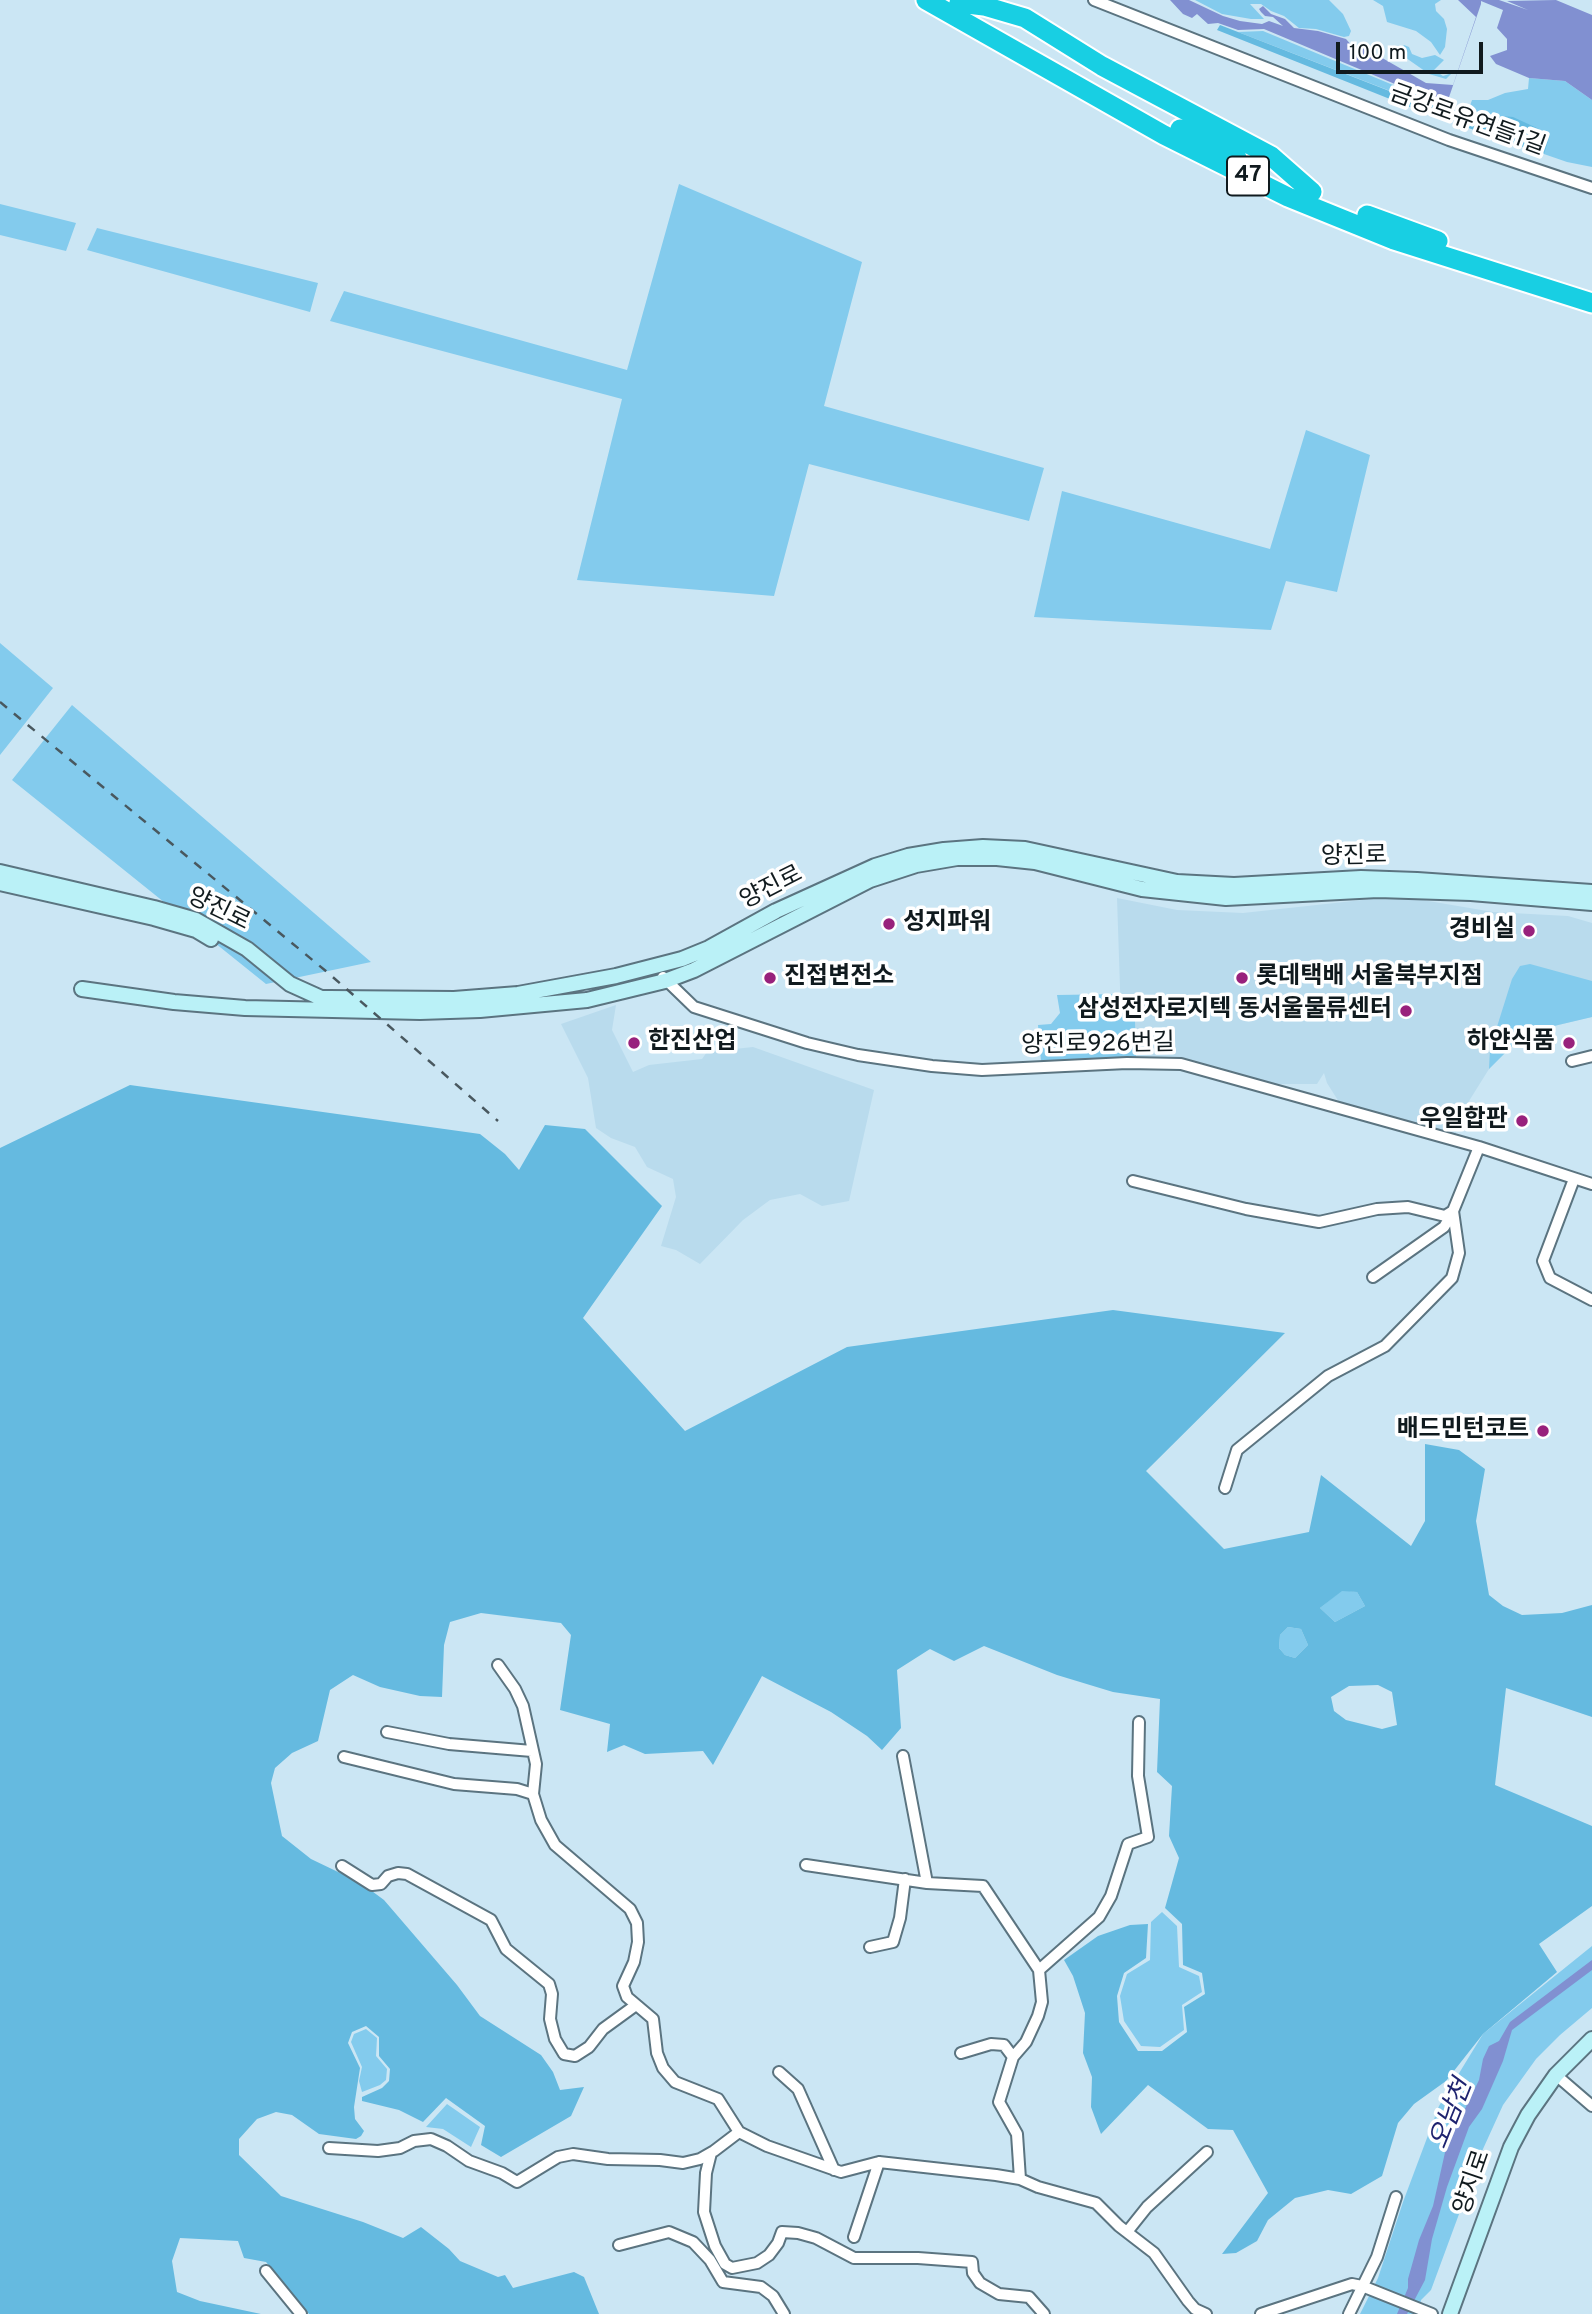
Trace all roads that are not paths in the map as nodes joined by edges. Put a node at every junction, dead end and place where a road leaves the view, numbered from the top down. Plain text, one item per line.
1 (926, 0) edge
2 (1094, 0) edge
3 (956, 1) edge
4 (1592, 188) edge
5 (1592, 290) edge
6 (1592, 303) edge
7 (0, 872) edge
8 (0, 883) edge
9 (1592, 892) edge
10 (1592, 904) edge
11 (656, 966) junction
12 (665, 981) junction
13 (82, 989) dead end
14 (313, 1009) junction
15 (1592, 1056) edge
16 (1572, 1061) dead end
17 (1479, 1147) junction
18 (1574, 1179) junction
19 (1133, 1181) dead end
20 (1592, 1184) edge
21 (1453, 1211) junction
22 (1373, 1277) dead end
23 (1592, 1300) edge
24 (1225, 1488) dead end
25 (498, 1665) dead end
26 (1139, 1722) dead end
27 (387, 1732) dead end
28 (532, 1751) junction
29 (902, 1756) dead end
30 (344, 1757) dead end
31 (533, 1794) junction
32 (806, 1865) dead end
33 (342, 1866) dead end
34 (905, 1879) junction
35 (927, 1883) junction
36 (870, 1947) dead end
37 (1039, 1970) junction
38 (636, 2005) junction
39 (1592, 2039) edge
40 (961, 2053) dead end
41 (1013, 2057) junction
42 (779, 2072) dead end
43 (1556, 2075) junction
44 (1592, 2106) edge
45 (739, 2132) junction
46 (329, 2148) dead end
47 (1207, 2152) dead end
48 (710, 2153) junction
49 (879, 2162) junction
50 (834, 2170) junction
51 (1020, 2179) junction
52 (1396, 2197) dead end
53 (1127, 2232) junction
54 (854, 2237) dead end
55 (619, 2245) dead end
56 (266, 2271) dead end
57 (1366, 2288) junction
58 (1190, 2311) edge
59 (301, 2314) edge
60 (784, 2314) edge
61 (1044, 2314) edge
62 (1206, 2314) edge
63 (1261, 2314) edge
64 (1349, 2314) edge
65 (1432, 2314) edge
66 (1450, 2314) edge

1 - 6 highway, 47
2 - 4 street, 금강로유연들1길
3 - 5 highway, 47
7 - 11 main road, 양진로
8 - 14 main road, 양진로
9 - 11 main road, 양진로
10 - 12 main road, 양진로
11 - 12 street, 양진로926번길
12 - 14 main road, 양진로
12 - 17 street, 양진로926번길
13 - 14 main road, 양진로
15 - 16 street
17 - 18 street, 양진로926번길
17 - 21 street
18 - 20 street, 양진로926번길
18 - 23 street
19 - 21 street
21 - 22 street
21 - 24 street
25 - 28 street
26 - 37 street
27 - 28 street
28 - 31 street
29 - 35 street
30 - 31 street
31 - 38 street
32 - 34 street
33 - 38 street
34 - 35 street
34 - 36 street
35 - 37 street
37 - 41 street
38 - 45 street
39 - 43 main road, 양지로
40 - 41 street
41 - 51 street
42 - 50 street
43 - 44 street
43 - 66 main road, 양지로
45 - 48 street
45 - 50 street
46 - 48 street
47 - 53 street
48 - 61 street
49 - 50 street
49 - 51 street
49 - 54 street
51 - 53 street
52 - 57 street
53 - 58 street
55 - 60 street
56 - 59 street
57 - 63 street
57 - 64 street
57 - 65 street
58 - 62 street

